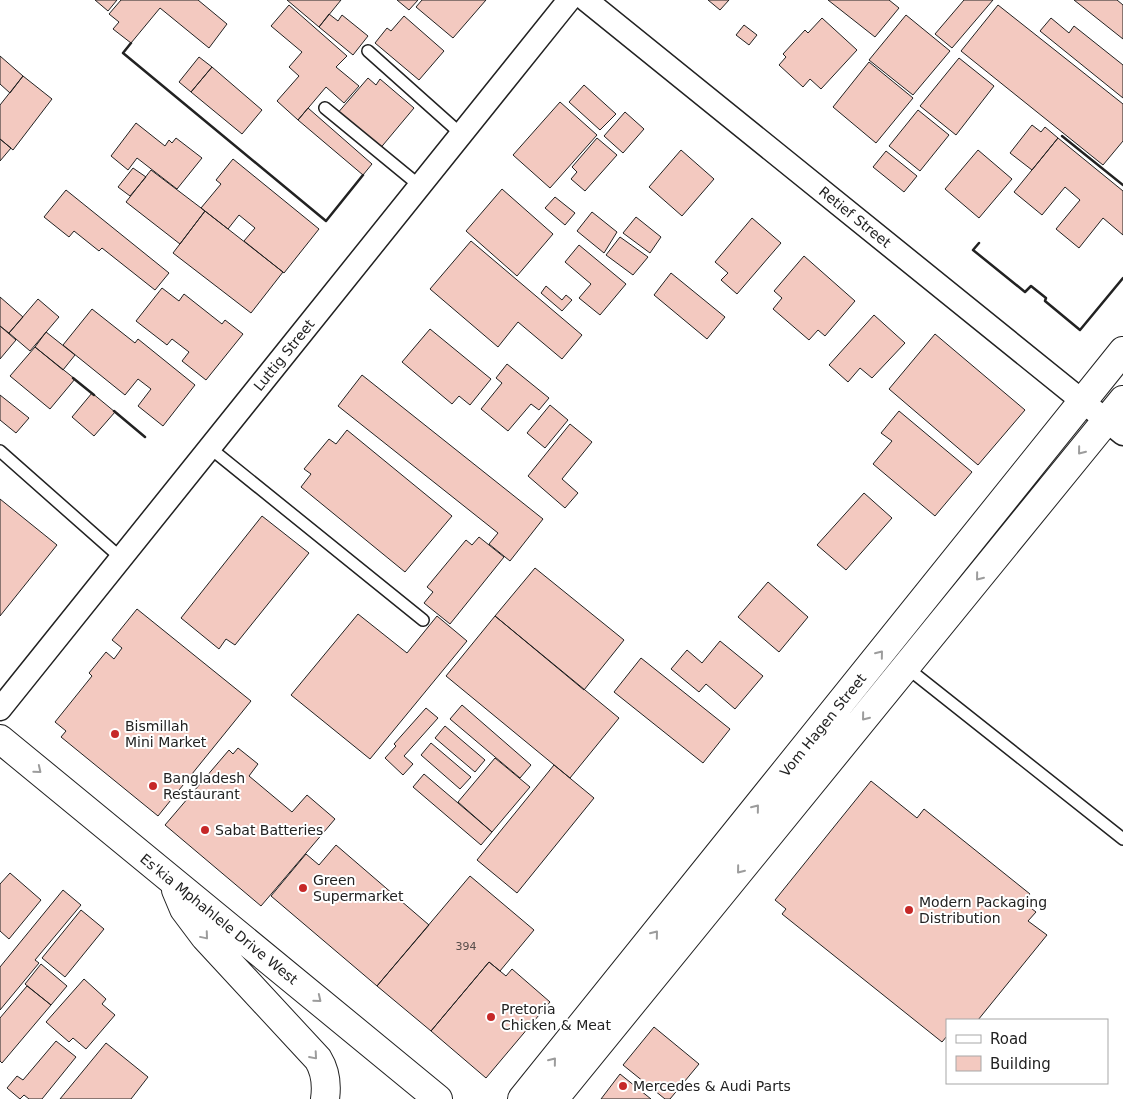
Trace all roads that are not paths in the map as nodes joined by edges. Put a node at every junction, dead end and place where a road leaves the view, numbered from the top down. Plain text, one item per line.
1 (568, 0) edge
2 (586, 0) edge
3 (368, 51) dead end
4 (325, 108) dead end
5 (461, 134) junction
6 (420, 186) junction
7 (1123, 351) edge
8 (1123, 400) edge
9 (1083, 402) junction
10 (1115, 428) edge
11 (210, 448) junction
12 (0, 451) edge
13 (121, 558) junction
14 (422, 620) dead end
15 (906, 667) junction
16 (0, 709) edge
17 (0, 739) edge
18 (1123, 839) edge
19 (172, 880) junction
20 (325, 1099) edge
21 (438, 1099) edge
22 (522, 1099) edge
23 (554, 1099) edge

1 - 5 street, Luttig Street
2 - 9 street, Retief Street
3 - 5 lane
4 - 6 lane
5 - 6 street, Luttig Street
6 - 11 street, Luttig Street
7 - 9 main road, Vom Hagen Street
8 - 10 main road, Vom Hagen Street
9 - 10 street, Retief Street
22 -> 9 main road, Vom Hagen Street
10 -> 15 main road, Vom Hagen Street
11 - 13 street, Luttig Street
11 - 14 lane
12 - 13 lane
13 - 16 street, Luttig Street
15 - 18 lane
15 -> 23 main road, Vom Hagen Street
17 -> 19 main road, Es'kia Mphahlele Drive West
19 -> 20 main road
19 -> 21 main road, Es'kia Mphahlele Drive West

